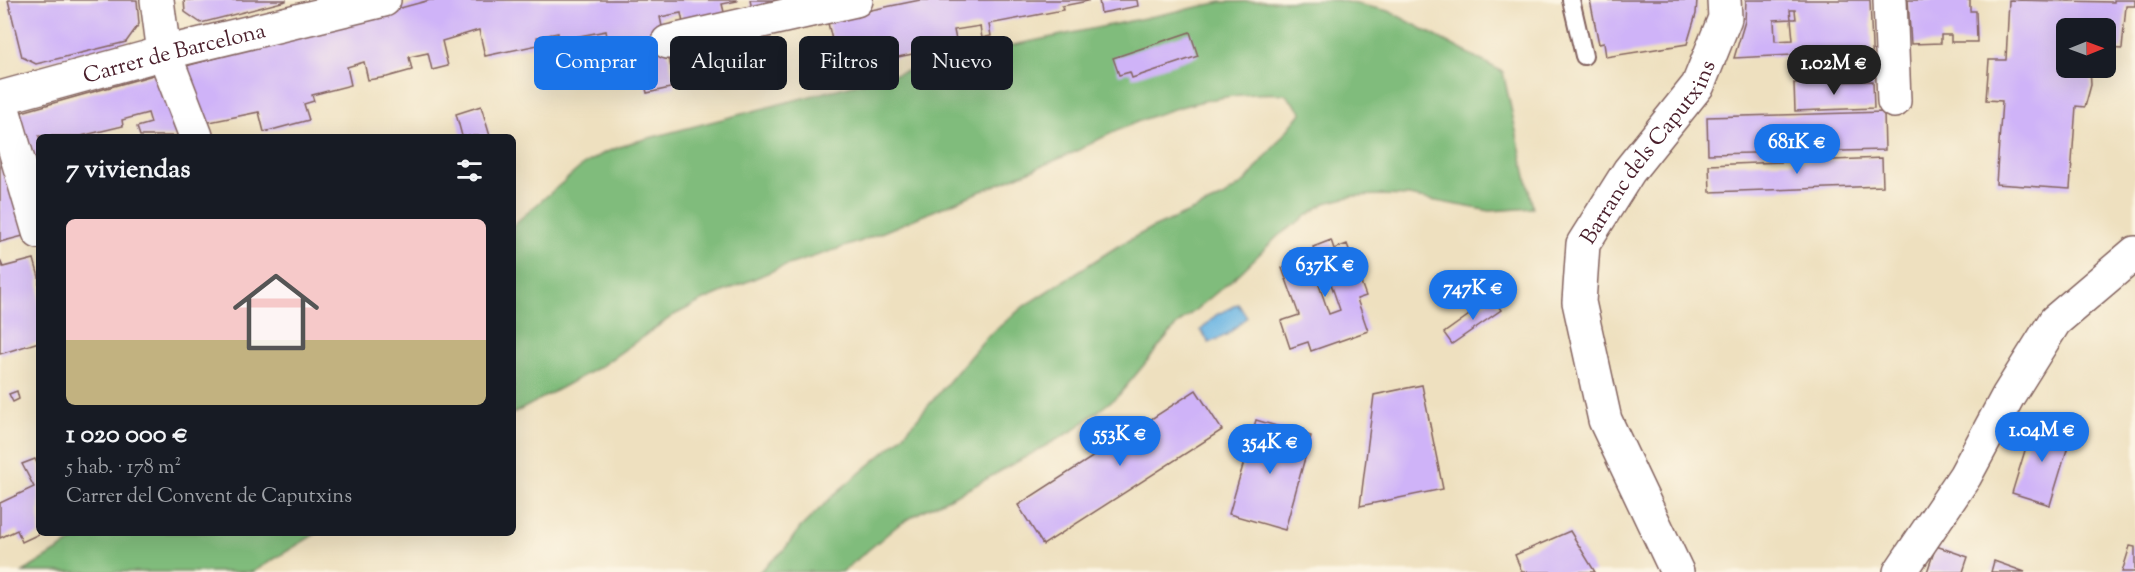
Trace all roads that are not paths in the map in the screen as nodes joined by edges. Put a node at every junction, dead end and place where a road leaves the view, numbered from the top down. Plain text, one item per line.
1 (157, 0) edge
2 (384, 0) edge
3 (856, 0) edge
4 (1571, 0) edge
5 (1724, 0) edge
6 (1890, 0) edge
7 (668, 42) dead end
8 (165, 53) junction
9 (1584, 56) dead end
10 (0, 99) edge
11 (1894, 101) dead end
12 (195, 134) edge
13 (36, 220) edge
14 (2135, 253) edge
15 (1677, 572) edge
16 (1900, 572) edge

1 - 8 street
2 - 8 street, Carrer de Barcelona
3 - 7 street
4 - 9 lane
5 - 15 street, Barranc dels Caputxins
6 - 11 street
8 - 10 street, Carrer de Barcelona
8 - 12 street
10 - 13 street
14 - 16 street

